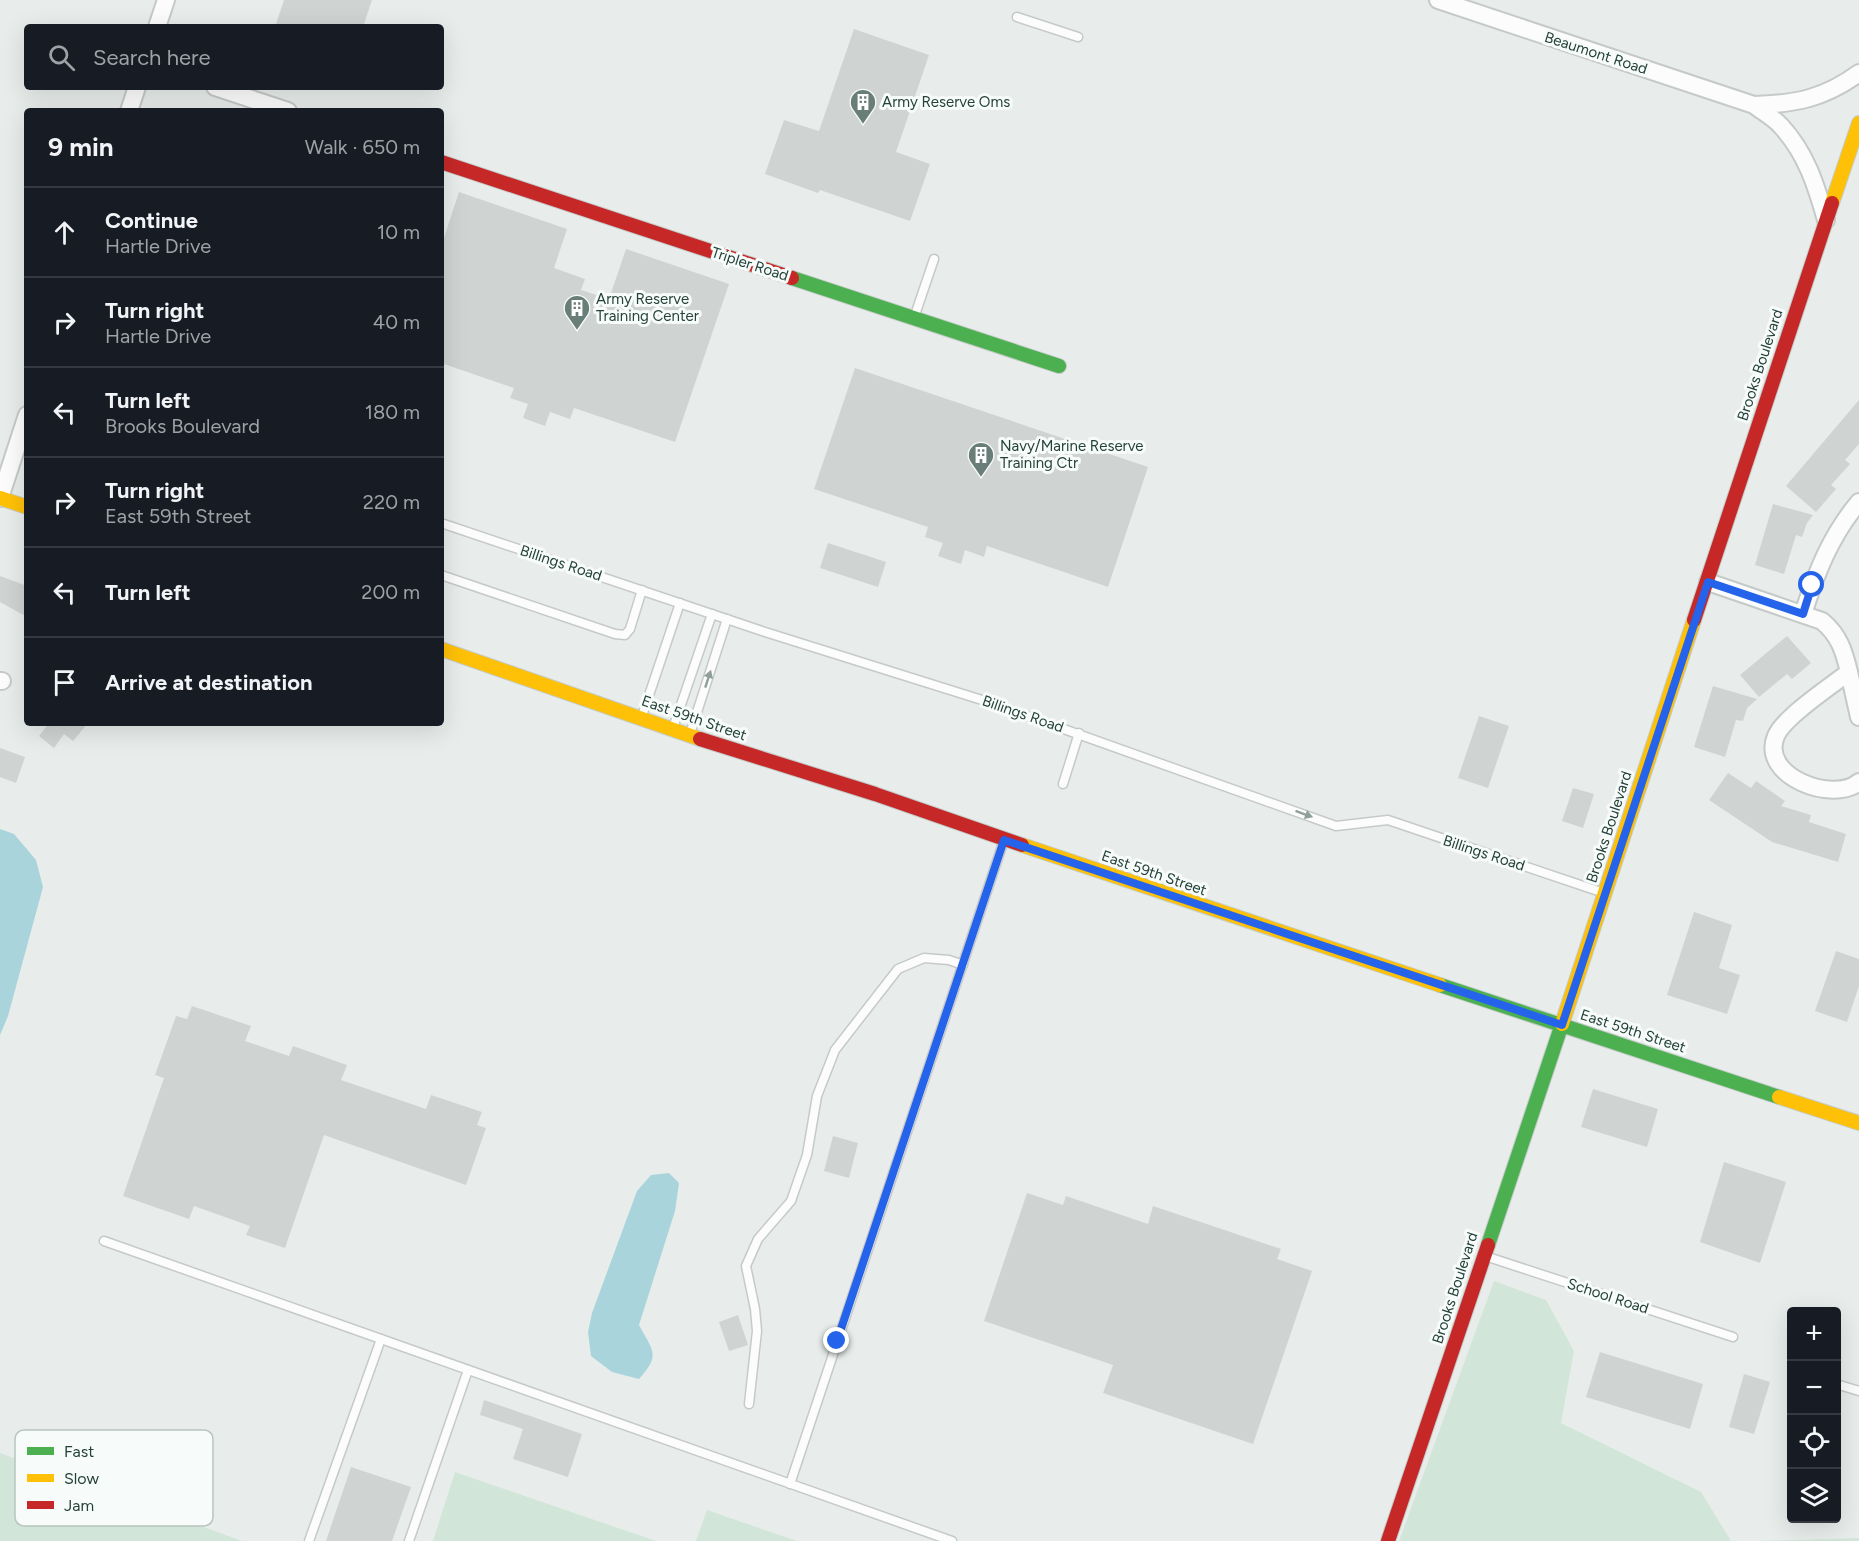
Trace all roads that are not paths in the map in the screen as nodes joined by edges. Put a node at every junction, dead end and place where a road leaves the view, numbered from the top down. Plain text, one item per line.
1 (166, 0) edge
2 (1438, 0) edge
3 (1017, 17) dead end
4 (158, 24) edge
5 (1078, 37) dead end
6 (1859, 73) edge
7 (136, 90) edge
8 (224, 90) edge
9 (1754, 105) junction
10 (130, 108) edge
11 (279, 108) edge
12 (1859, 123) edge
13 (444, 163) edge
14 (1826, 220) junction
15 (933, 259) dead end
16 (914, 318) junction
17 (1059, 366) dead end
18 (24, 424) edge
19 (0, 498) edge
20 (1859, 502) edge
21 (24, 506) edge
22 (444, 524) edge
23 (444, 576) edge
24 (1708, 582) junction
25 (642, 591) junction
26 (680, 603) junction
27 (712, 614) junction
28 (1803, 614) junction
29 (727, 619) junction
30 (444, 649) edge
31 (1849, 672) junction
32 (641, 717) junction
33 (1859, 717) edge
34 (673, 728) junction
35 (1079, 733) junction
36 (690, 735) junction
37 (1859, 782) edge
38 (1063, 784) dead end
39 (1004, 840) junction
40 (1605, 893) junction
41 (963, 965) junction
42 (1562, 1025) junction
43 (1859, 1123) edge
44 (104, 1241) dead end
45 (1483, 1255) junction
46 (1733, 1337) dead end
47 (381, 1339) junction
48 (468, 1370) junction
49 (1841, 1385) edge
50 (1859, 1390) edge
51 (749, 1404) dead end
52 (790, 1484) junction
53 (309, 1541) edge
54 (409, 1541) edge
55 (952, 1541) edge
56 (1388, 1541) edge

1 - 4 street
2 - 9 street, Beaumont Road
3 - 5 lane
6 - 9 street, Beaumont Road
7 - 10 street
8 - 11 street
9 - 14 street, Beaumont Road
12 - 14 street, Brooks Boulevard
13 - 16 street, Tripler Road
14 - 24 street, Brooks Boulevard
15 - 16 lane
16 - 17 street, Tripler Road
18 - 19 street
19 - 21 street
20 - 28 street
22 - 25 lane, Billings Road
23 - 25 lane
24 - 28 street
24 - 40 street, Brooks Boulevard
25 - 26 lane, Billings Road
26 - 27 lane, Billings Road
26 - 32 lane
27 - 29 lane, Billings Road
27 - 34 lane
28 - 31 street
29 - 35 lane, Billings Road
36 -> 29 lane
30 - 32 street, East 59th Street
31 - 33 street
31 - 37 street
32 - 34 street, East 59th Street
34 - 36 street, East 59th Street
35 - 38 lane
35 -> 40 lane, Billings Road
36 - 39 street, East 59th Street
39 - 41 lane
39 - 42 street, East 59th Street
40 - 42 street, Brooks Boulevard
41 - 51 lane
41 - 52 lane
42 - 43 street, East 59th Street
42 - 45 street, Brooks Boulevard
44 - 47 lane
45 - 46 lane, School Road
45 - 56 street, Brooks Boulevard
47 - 48 lane
47 - 53 lane
48 - 52 lane
48 - 54 lane
49 - 50 lane
52 - 55 lane

